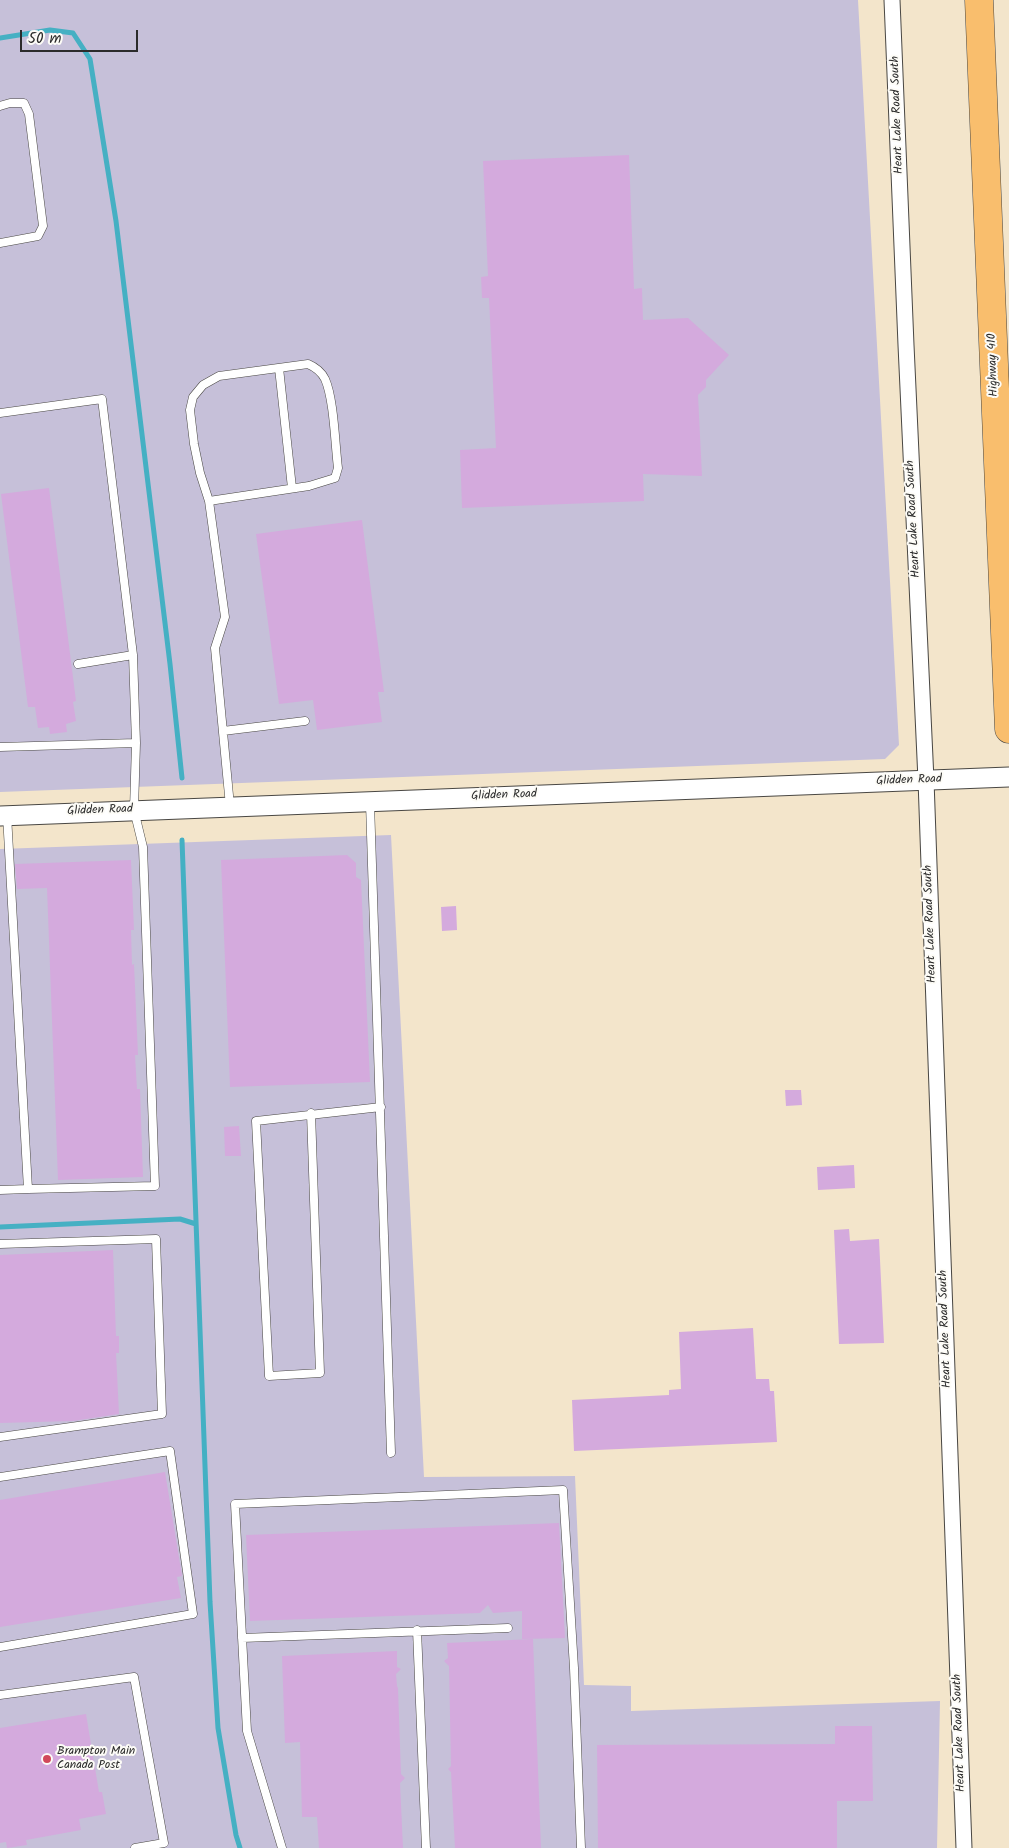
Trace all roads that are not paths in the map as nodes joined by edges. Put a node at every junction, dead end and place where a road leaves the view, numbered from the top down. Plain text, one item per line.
1 (892, 0) edge
2 (979, 0) edge
3 (0, 106) edge
4 (0, 243) edge
5 (279, 368) junction
6 (0, 413) edge
7 (292, 488) junction
8 (209, 501) junction
9 (134, 655) junction
10 (78, 664) dead end
11 (305, 721) dead end
12 (1009, 729) edge
13 (223, 731) junction
14 (136, 743) junction
15 (0, 747) edge
16 (1009, 777) edge
17 (926, 780) junction
18 (370, 801) junction
19 (230, 806) junction
20 (134, 810) junction
21 (3, 815) edge
22 (381, 1106) junction
23 (311, 1114) junction
24 (28, 1189) junction
25 (0, 1190) edge
26 (0, 1244) edge
27 (0, 1437) edge
28 (391, 1453) dead end
29 (0, 1477) edge
30 (508, 1628) dead end
31 (417, 1630) junction
32 (242, 1638) junction
33 (0, 1647) edge
34 (0, 1696) edge
35 (135, 1848) edge
36 (282, 1848) edge
37 (426, 1848) edge
38 (581, 1848) edge
39 (964, 1848) edge

1 - 17 street, Heart Lake Road South
2 - 12 highway, Highway 410
3 - 4 lane
5 - 7 lane
5 - 7 lane
5 - 8 lane
6 - 9 lane
7 - 8 lane
8 - 13 lane
9 - 10 lane
9 - 14 lane
11 - 13 lane
13 - 19 lane
14 - 15 lane
14 - 20 lane
16 - 17 street, Glidden Road
17 - 18 street, Glidden Road
17 - 39 street, Heart Lake Road South
18 - 19 street, Glidden Road
18 - 22 lane
19 - 20 street, Glidden Road
20 - 21 street, Glidden Road
20 - 24 lane
21 - 24 lane
22 - 23 lane
22 - 28 lane
23 - 23 lane
24 - 25 lane
26 - 27 lane
29 - 33 lane
30 - 31 lane
31 - 32 lane
31 - 37 lane
32 - 36 lane
32 - 38 lane
34 - 35 lane

